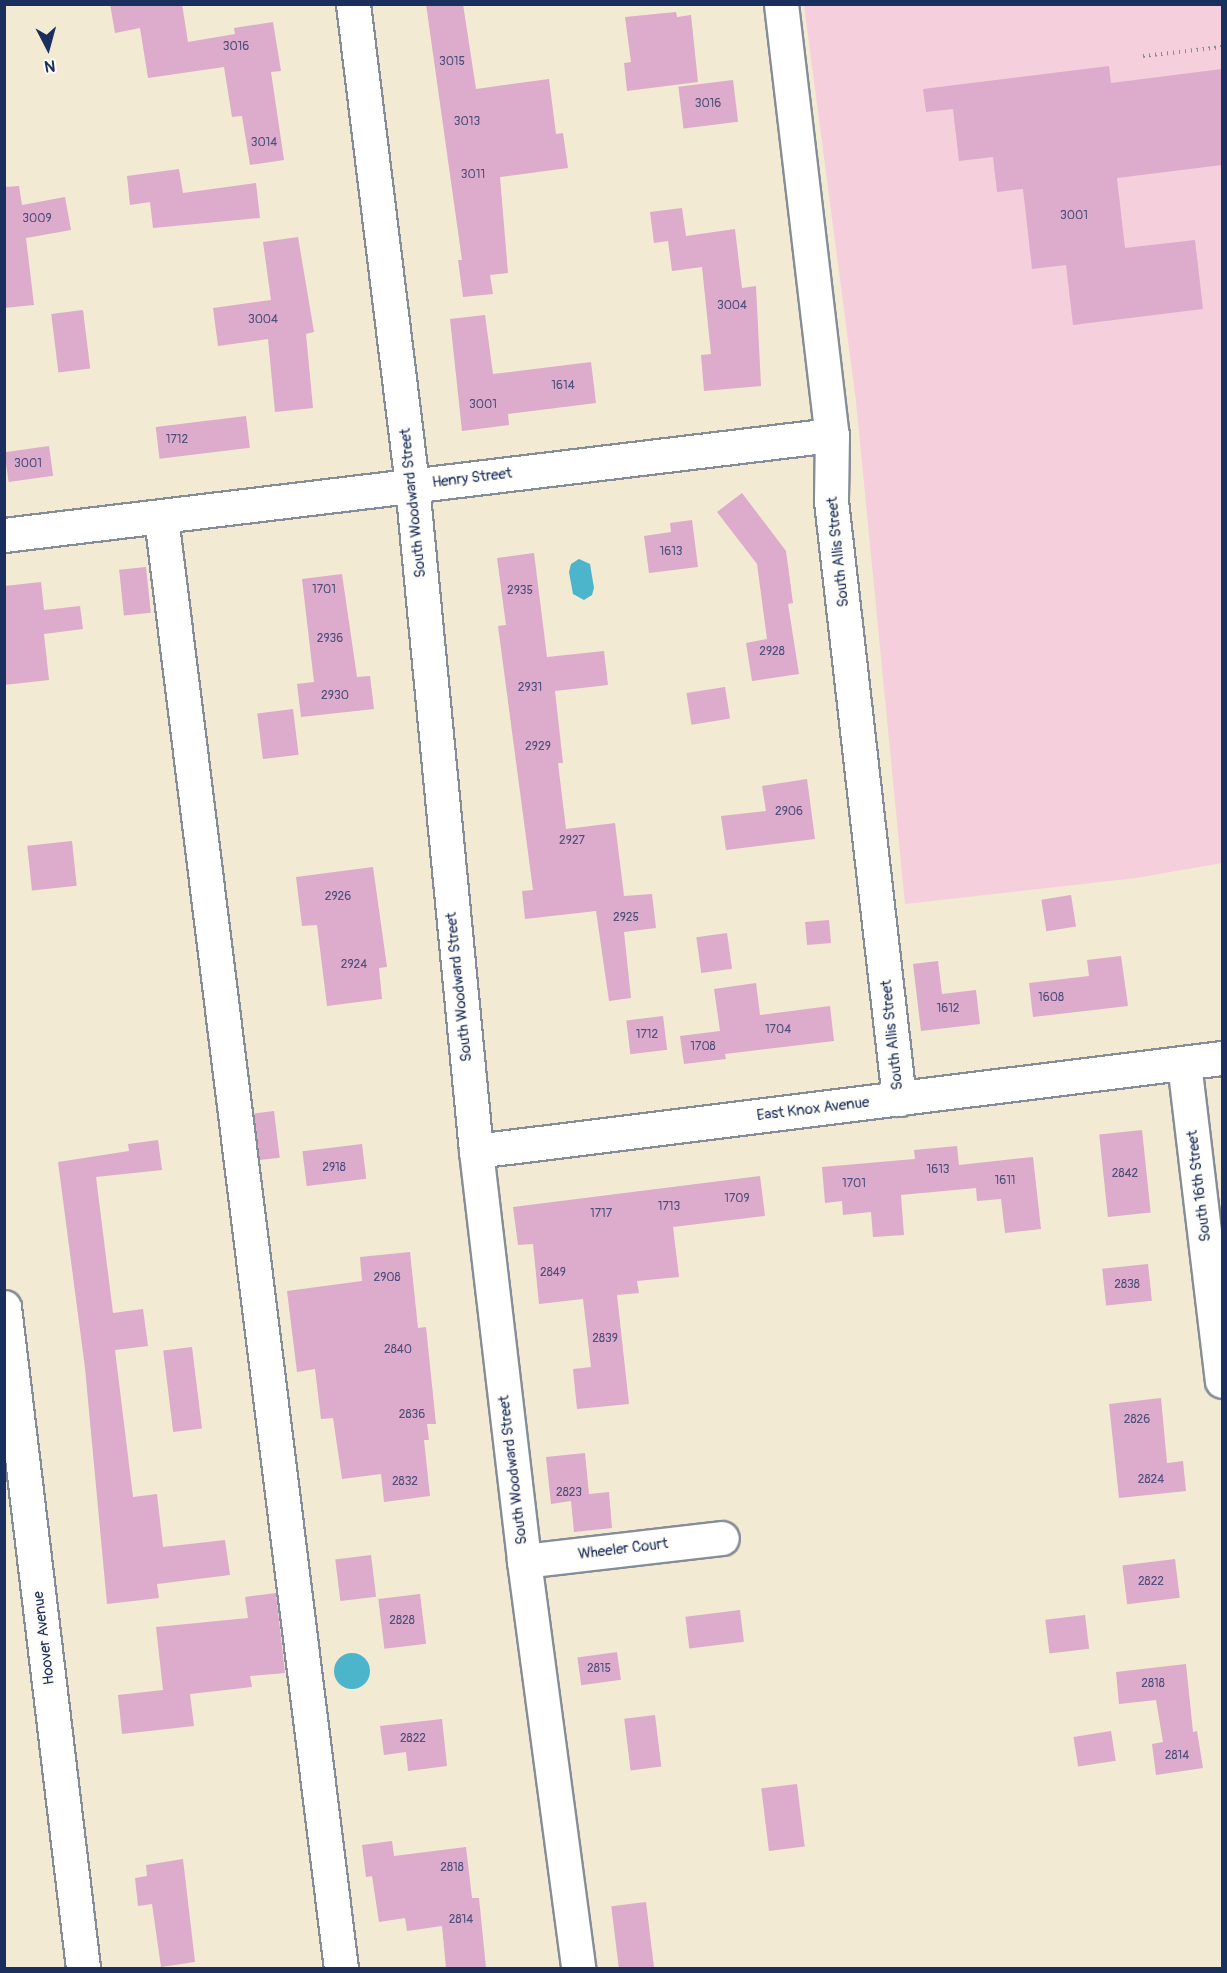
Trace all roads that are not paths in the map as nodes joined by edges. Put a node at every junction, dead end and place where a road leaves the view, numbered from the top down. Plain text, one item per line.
1 (353, 4) edge
2 (781, 4) edge
3 (832, 435) junction
4 (412, 485) junction
5 (161, 517) junction
6 (4, 535) edge
7 (1222, 1058) edge
8 (1184, 1063) junction
9 (899, 1099) junction
10 (476, 1151) junction
11 (4, 1307) edge
12 (1222, 1381) edge
13 (722, 1538) dead end
14 (524, 1561) junction
15 (83, 1968) edge
16 (340, 1968) edge
17 (578, 1968) edge

1 - 4 street, South Woodward Street
2 - 3 street, South Allis Street
3 - 4 street, Henry Street
3 - 9 street, South Allis Street
4 - 5 street, Henry Street
4 - 10 street, South Woodward Street
5 - 6 street, Henry Street
5 - 16 street
7 - 8 street, East Knox Avenue
8 - 9 street, East Knox Avenue
8 - 12 street, South 16th Street
9 - 10 street, East Knox Avenue
10 - 14 street, South Woodward Street
11 - 15 street, Hoover Avenue
13 - 14 street, Wheeler Court
14 - 17 street, South Woodward Street

